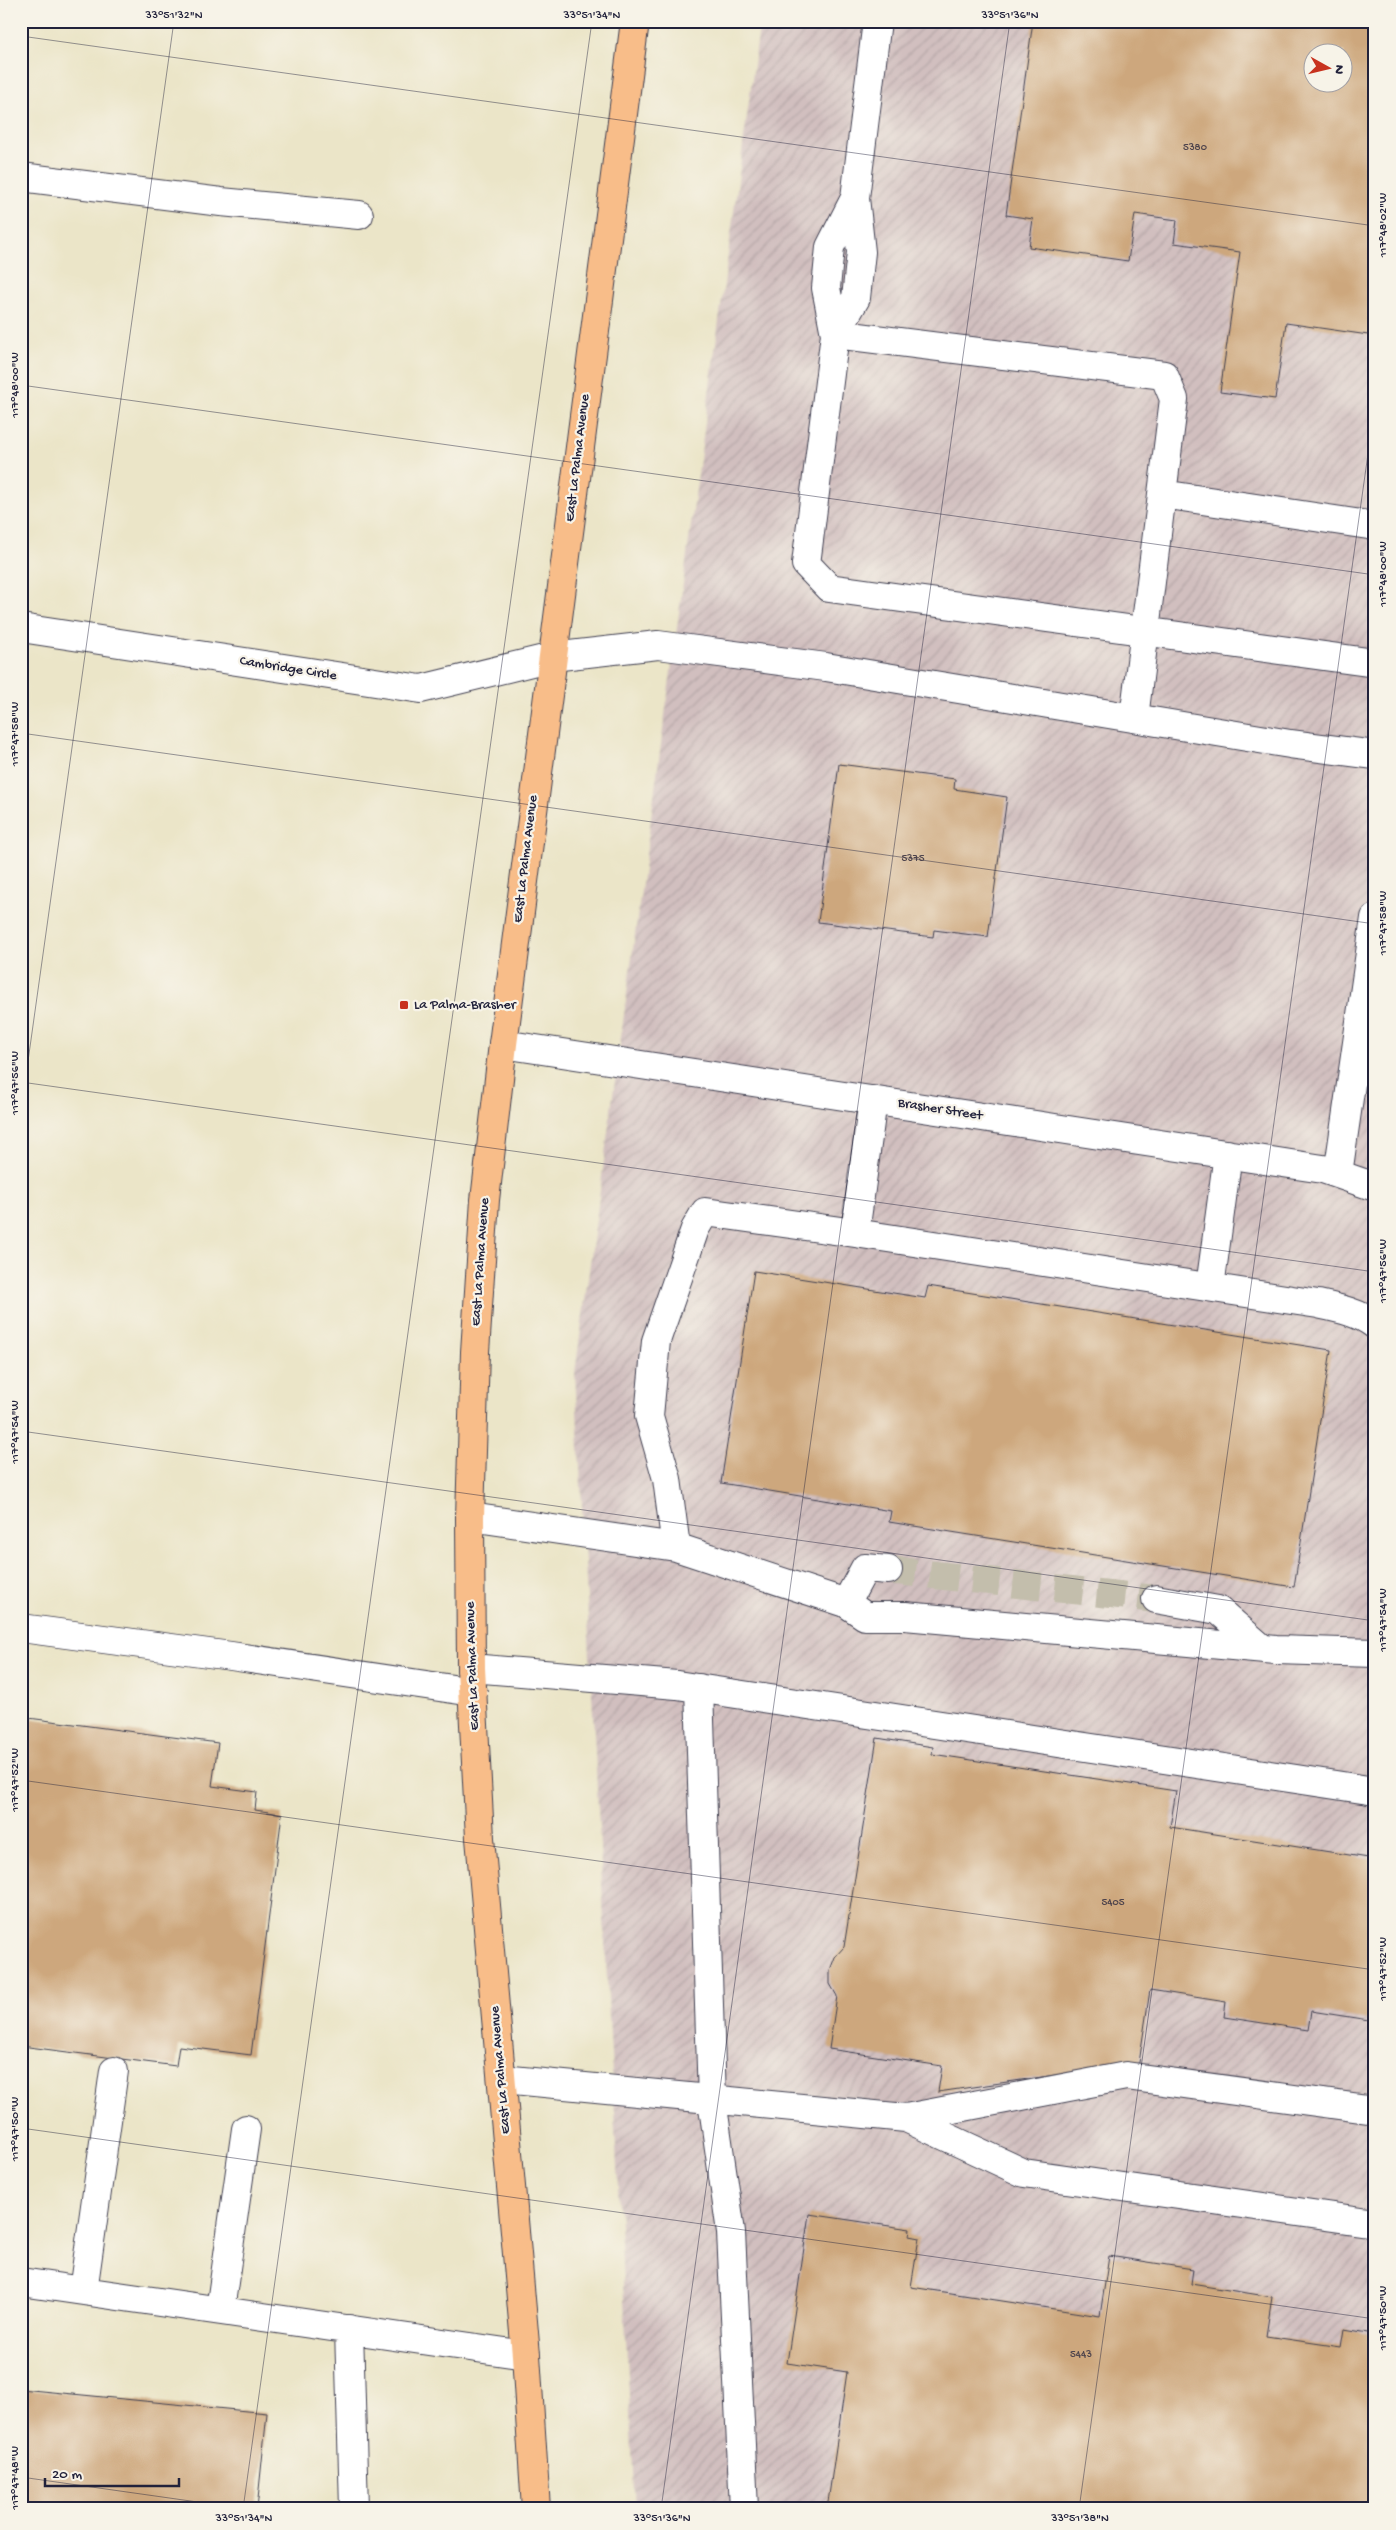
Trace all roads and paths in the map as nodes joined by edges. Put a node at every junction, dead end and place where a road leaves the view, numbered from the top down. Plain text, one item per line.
1 (635, 21) edge
2 (877, 21) edge
3 (21, 177) edge
4 (360, 215) dead end
5 (835, 334) junction
6 (1162, 494) junction
7 (1375, 526) edge
8 (21, 628) edge
9 (1144, 631) junction
10 (552, 658) junction
11 (1375, 663) edge
12 (1134, 718) junction
13 (1375, 755) edge
14 (1375, 918) edge
15 (503, 1044) junction
16 (873, 1100) junction
17 (1228, 1154) junction
18 (1338, 1174) junction
19 (1375, 1187) edge
20 (855, 1233) junction
21 (1210, 1287) junction
22 (1375, 1325) edge
23 (470, 1517) junction
24 (676, 1547) junction
25 (888, 1570) tunnel mouth
26 (1156, 1599) tunnel mouth
27 (846, 1603) junction
28 (21, 1628) edge
29 (1263, 1649) junction
30 (1375, 1654) edge
31 (472, 1680) junction
32 (700, 1688) junction
33 (1375, 1791) edge
34 (114, 2071) dead end
35 (502, 2079) junction
36 (712, 2100) junction
37 (1375, 2110) edge
38 (906, 2118) junction
39 (246, 2129) dead end
40 (1375, 2223) edge
41 (21, 2282) edge
42 (83, 2291) junction
43 (220, 2310) junction
44 (349, 2329) junction
45 (526, 2355) junction
46 (354, 2509) edge
47 (536, 2509) edge
48 (744, 2509) edge

1 - 10 main road, East La Palma Avenue
2 - 5 street
3 - 4 street
5 - 6 street
5 - 9 street
6 - 7 street
6 - 9 street
8 - 10 street, Cambridge Circle
9 - 11 street
9 - 12 street
10 - 12 street, Cambridge Circle
10 - 15 main road, East La Palma Avenue
12 - 13 street, Cambridge Circle
14 - 18 street
15 - 16 street, Brasher Street
15 - 23 main road, East La Palma Avenue
16 - 17 street, Brasher Street
16 - 20 street
17 - 18 street, Brasher Street
17 - 21 street
18 - 19 street, Brasher Street
20 - 21 street
20 - 24 street
21 - 22 street
23 - 24 street
23 - 31 main road, East La Palma Avenue
24 - 27 street
25 - 27 street
26 - 29 street
27 - 29 street
28 - 31 street
29 - 30 street
31 - 32 street
31 - 35 main road, East La Palma Avenue
32 - 33 street
32 - 36 street
34 - 42 street
35 - 36 street
35 - 45 main road, East La Palma Avenue
36 - 38 street
36 - 48 street
37 - 38 street
38 - 40 street
39 - 43 street
41 - 42 street
42 - 43 street
43 - 44 street
44 - 45 street
44 - 46 street
45 - 47 main road, East La Palma Avenue

